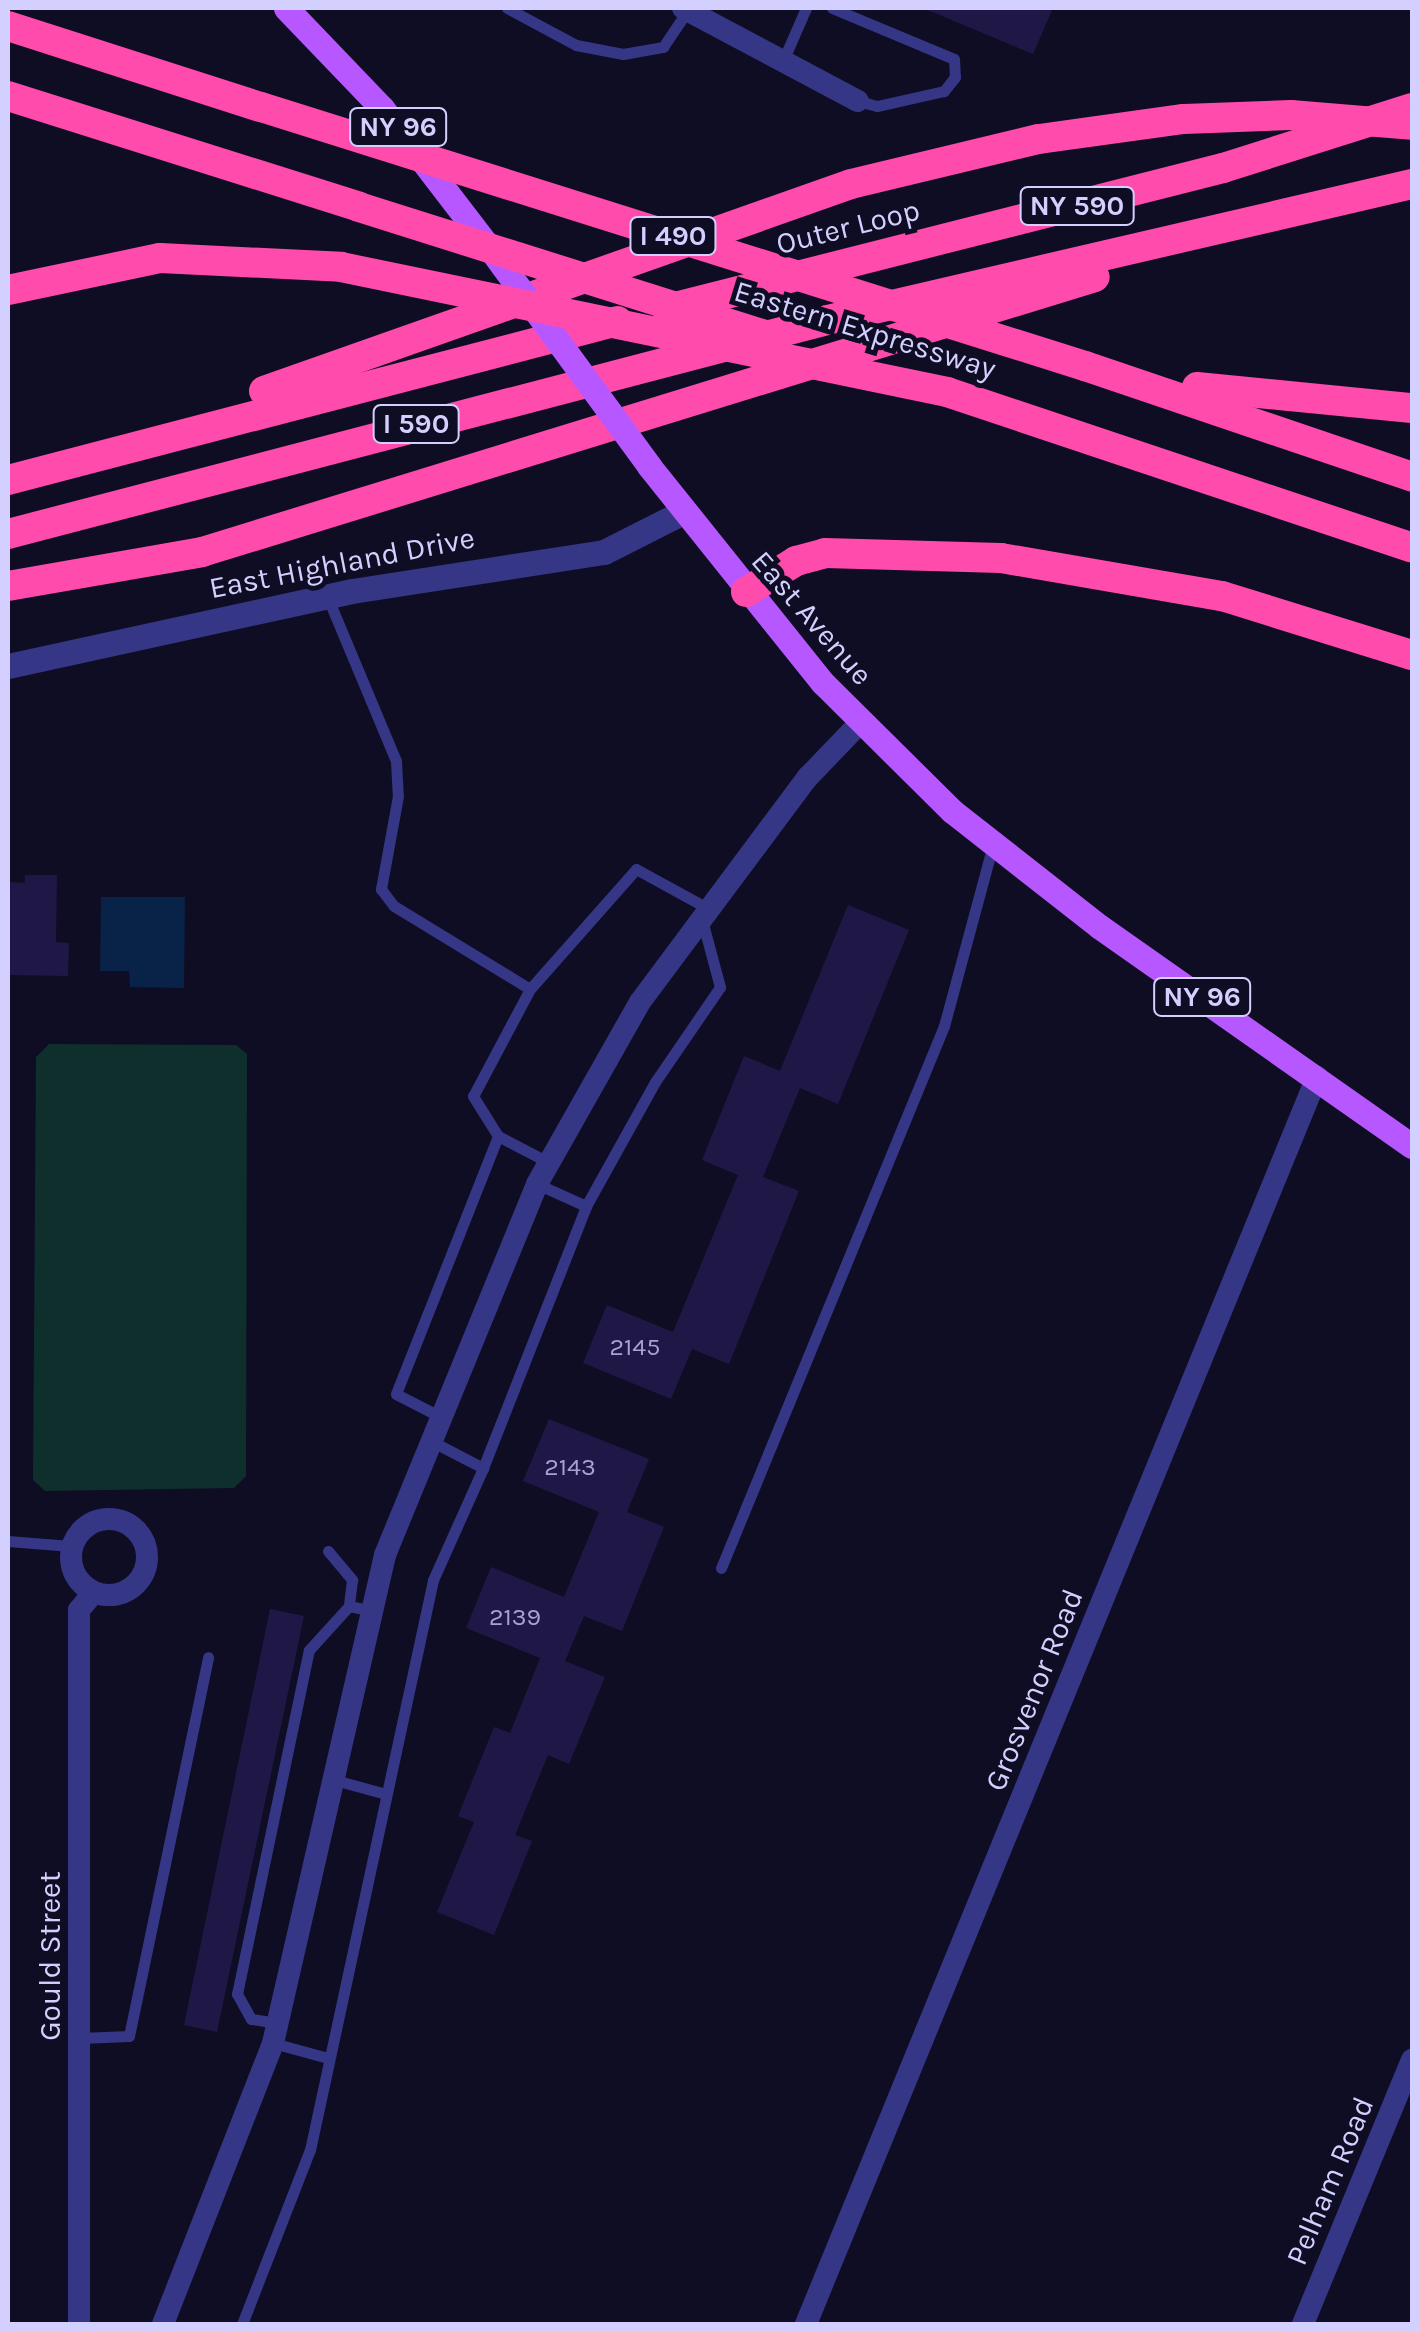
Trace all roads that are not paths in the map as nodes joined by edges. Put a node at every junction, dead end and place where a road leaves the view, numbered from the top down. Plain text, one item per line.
1 (286, 8) edge
2 (507, 8) edge
3 (806, 8) edge
4 (832, 8) edge
5 (686, 9) edge
6 (8, 16) edge
7 (8, 26) edge
8 (86, 50) junction
9 (782, 63) junction
10 (8, 96) edge
11 (858, 101) joint
12 (1412, 108) edge
13 (1412, 125) edge
14 (1403, 186) edge
15 (8, 290) edge
16 (739, 291) joint
17 (827, 320) joint
18 (1085, 366) junction
19 (947, 392) junction
20 (1412, 408) edge
21 (76, 458) junction
22 (1412, 477) edge
23 (8, 480) edge
24 (682, 512) junction
25 (8, 534) edge
26 (1412, 548) edge
27 (8, 586) edge
28 (746, 592) junction
29 (327, 596) junction
30 (1412, 655) edge
31 (8, 666) edge
32 (860, 723) junction
33 (993, 845) junction
34 (706, 914) junction
35 (530, 990) junction
36 (1316, 1077) junction
37 (498, 1136) junction
38 (1412, 1146) edge
39 (548, 1162) junction
40 (537, 1184) junction
41 (586, 1206) junction
42 (441, 1417) junction
43 (432, 1441) junction
44 (483, 1468) junction
45 (8, 1541) edge
46 (71, 1546) junction
47 (328, 1552) dead end
48 (721, 1568) dead end
49 (94, 1592) junction
50 (358, 1608) junction
51 (208, 1657) dead end
52 (331, 1779) junction
53 (386, 1794) junction
54 (275, 2033) junction
55 (80, 2038) junction
56 (328, 2058) junction
57 (1412, 2060) edge
58 (78, 2324) edge
59 (163, 2324) edge
60 (242, 2324) edge
61 (806, 2324) edge
62 (1303, 2324) edge

1 - 24 main road, East Avenue / NY 96, bridge
2 - 5 lane
3 - 9 lane
4 - 11 lane
5 - 9 street
6 - 8 highway
7 - 8 highway, Eastern Expressway / I 490
8 - 18 highway, Eastern Expressway / I 490, bridge
9 - 11 street
10 - 19 highway, Eastern Expressway / I 490, bridge
12 - 16 highway, Outer Loop / NY 590
13 - 21 highway, bridge
14 - 17 highway, NY 590
14 - 27 highway
15 - 19 highway, bridge
16 - 21 highway, Outer Loop / I 590
17 - 25 highway, I 590
18 - 20 highway
18 - 22 highway, Eastern Expressway / I 490
19 - 26 highway, Eastern Expressway / I 490
21 - 23 highway, Outer Loop / I 590
24 - 28 main road, East Avenue / NY 96
24 - 29 street, East Highland Drive
28 - 30 highway
28 - 32 main road, East Avenue / NY 96
29 - 31 street, East Highland Drive
29 - 35 lane
32 - 33 main road, East Avenue / NY 96
32 - 34 street
33 - 36 main road, East Avenue / NY 96
33 - 48 lane
34 - 35 lane
34 - 39 street
34 - 41 lane
35 - 37 lane
36 - 38 main road, East Avenue / NY 96
36 - 61 street, Grosvenor Road
37 - 39 lane
37 - 42 lane
39 - 40 street
40 - 41 lane
40 - 42 street
41 - 44 lane
42 - 43 street
43 - 44 lane
43 - 50 street
44 - 53 lane
45 - 46 lane
46 - 49 street
46 - 49 street
47 - 50 lane
49 - 55 street, Gould Street
50 - 52 street
50 - 54 lane
51 - 55 lane
52 - 53 lane
52 - 54 street
53 - 56 lane
54 - 56 lane
54 - 59 street
55 - 58 street, Gould Street
56 - 60 lane
57 - 62 street, Pelham Road

